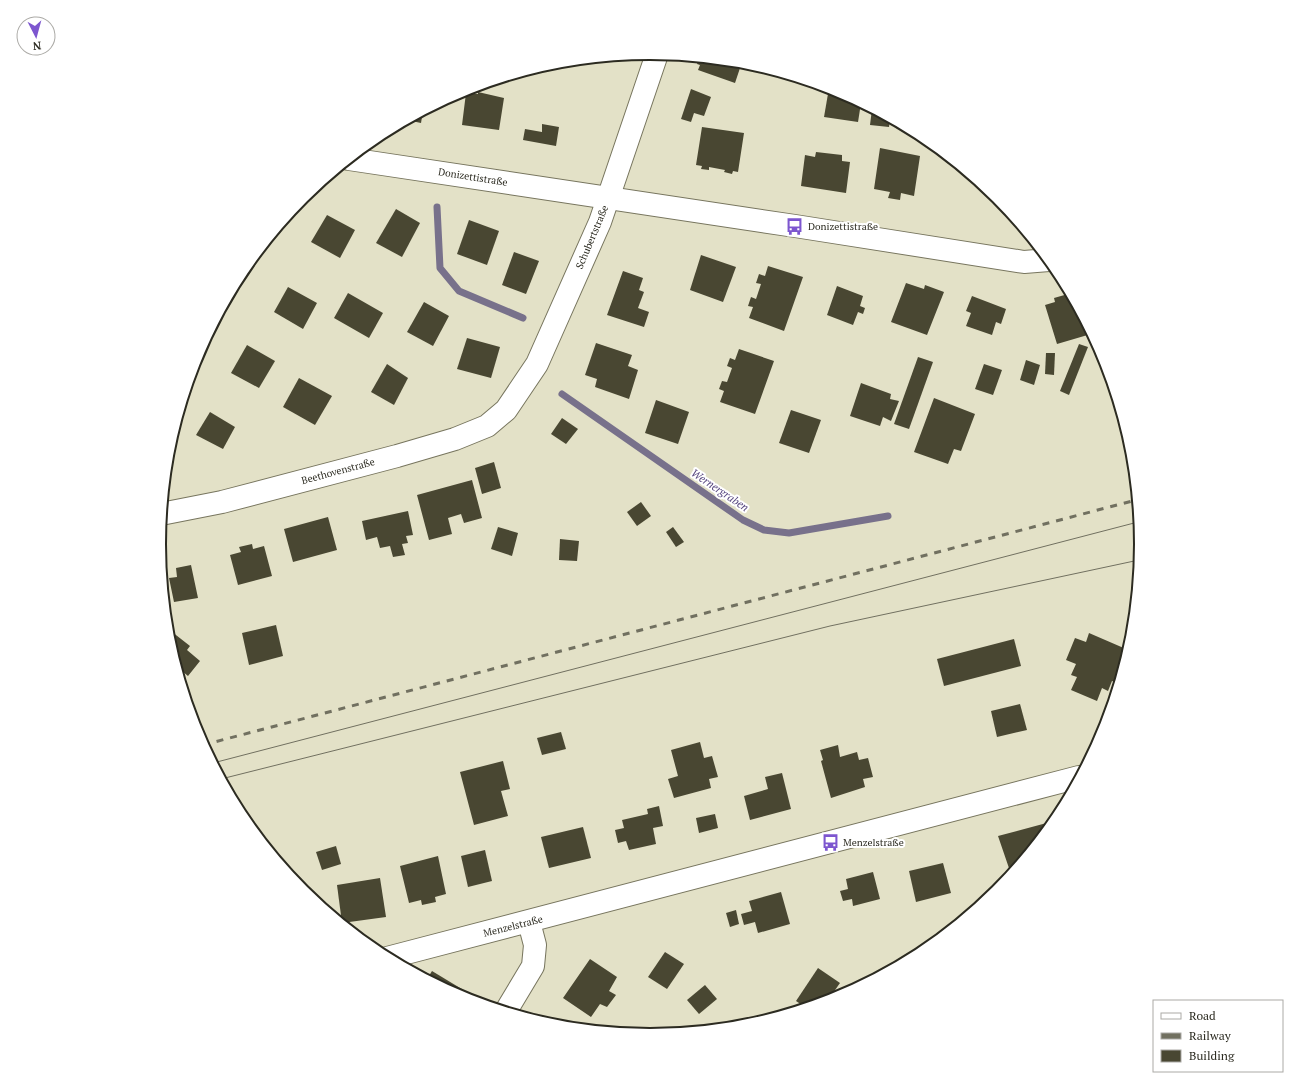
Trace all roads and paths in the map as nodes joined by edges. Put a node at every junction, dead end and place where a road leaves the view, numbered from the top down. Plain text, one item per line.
1 (655, 60) edge
2 (355, 160) edge
3 (609, 198) junction
4 (1041, 261) edge
5 (506, 410) joint
6 (167, 513) edge
7 (1074, 777) edge
8 (529, 922) junction
9 (396, 956) edge
10 (508, 1007) edge

1 - 3 street, Schubertstraße
2 - 3 street, Donizettistraße
3 - 4 street, Donizettistraße
3 - 5 street, Schubertstraße
5 - 6 street, Beethovenstraße
7 - 8 street, Menzelstraße
8 - 9 street, Menzelstraße
8 - 10 street

